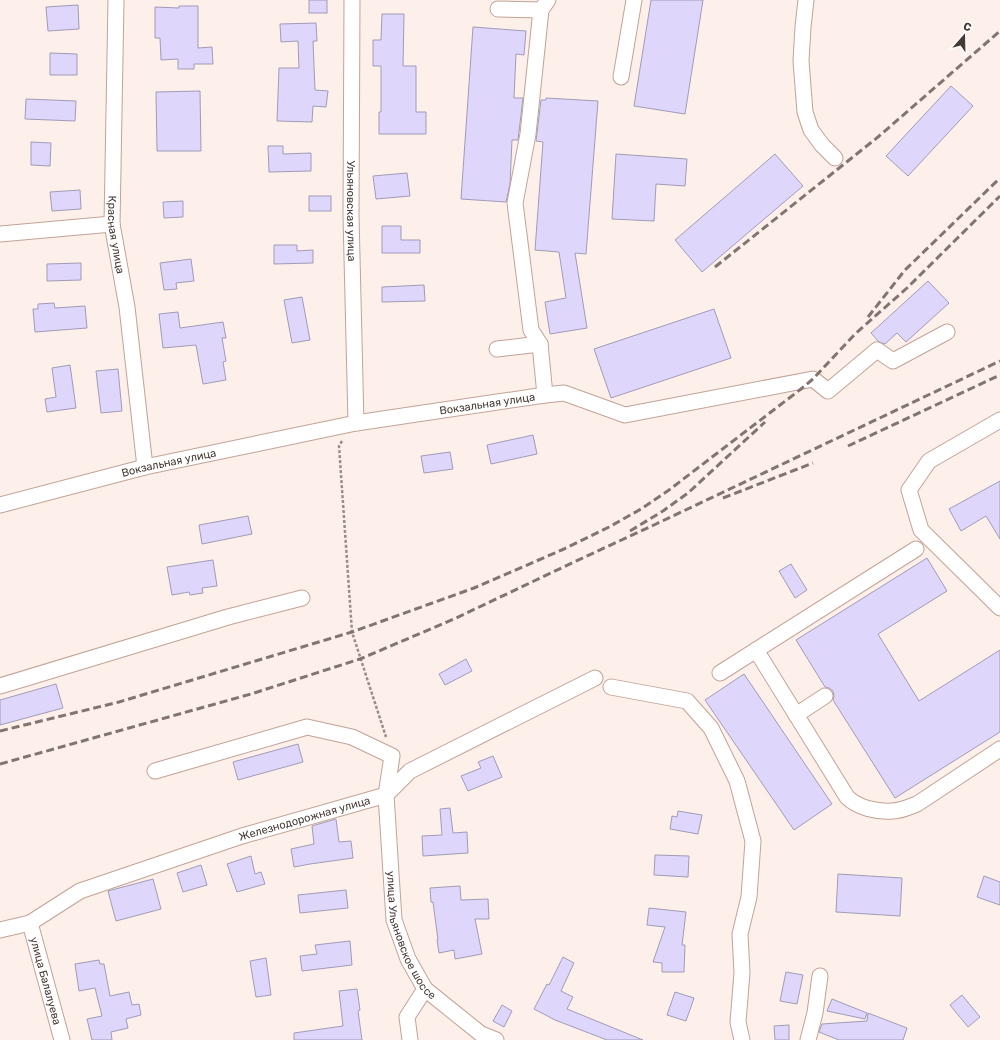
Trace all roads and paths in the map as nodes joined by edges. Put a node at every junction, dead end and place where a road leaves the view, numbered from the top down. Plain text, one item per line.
1 (116, 0) edge
2 (352, 0) edge
3 (634, 0) edge
4 (806, 0) edge
5 (545, 5) edge
6 (498, 9) dead end
7 (621, 77) dead end
8 (835, 158) dead end
9 (112, 224) junction
10 (0, 234) edge
11 (947, 332) dead end
12 (540, 344) junction
13 (497, 349) dead end
14 (545, 395) junction
15 (1000, 420) edge
16 (356, 422) junction
17 (145, 467) junction
18 (0, 505) edge
19 (916, 549) dead end
20 (302, 598) dead end
21 (1000, 608) edge
22 (756, 650) junction
23 (720, 673) dead end
24 (595, 678) dead end
25 (0, 686) edge
26 (611, 687) dead end
27 (825, 696) dead end
28 (796, 715) junction
29 (1000, 749) edge
30 (392, 756) junction
31 (155, 772) dead end
32 (386, 796) junction
33 (30, 922) junction
34 (0, 930) edge
35 (820, 976) dead end
36 (425, 989) junction
37 (62, 1040) edge
38 (410, 1040) edge
39 (496, 1040) edge
40 (742, 1040) edge
41 (808, 1040) edge

1 - 9 street, Красная улица
2 - 16 street, Ульяновская улица
3 - 7 street
4 - 8 street
5 - 6 street
5 - 12 street
9 - 10 street
9 - 17 street, Красная улица
11 - 14 street, Вокзальная улица
12 - 13 street
12 - 14 street
14 - 16 street, Вокзальная улица
15 - 21 street
16 - 17 street, Вокзальная улица
16 - 30 path
17 - 18 street, Вокзальная улица
19 - 22 street
20 - 25 street
22 - 23 street
22 - 28 street
24 - 32 street, Железнодорожная улица
26 - 40 street
27 - 28 street
28 - 29 street
30 - 31 street
30 - 32 street, улица Ульяновское шоссе
32 - 33 street, Железнодорожная улица
32 - 36 street, улица Ульяновское шоссе
33 - 34 street, Железнодорожная улица
33 - 37 street, улица Балалуева
35 - 41 street
36 - 38 street
36 - 39 street, улица Ульяновское шоссе

